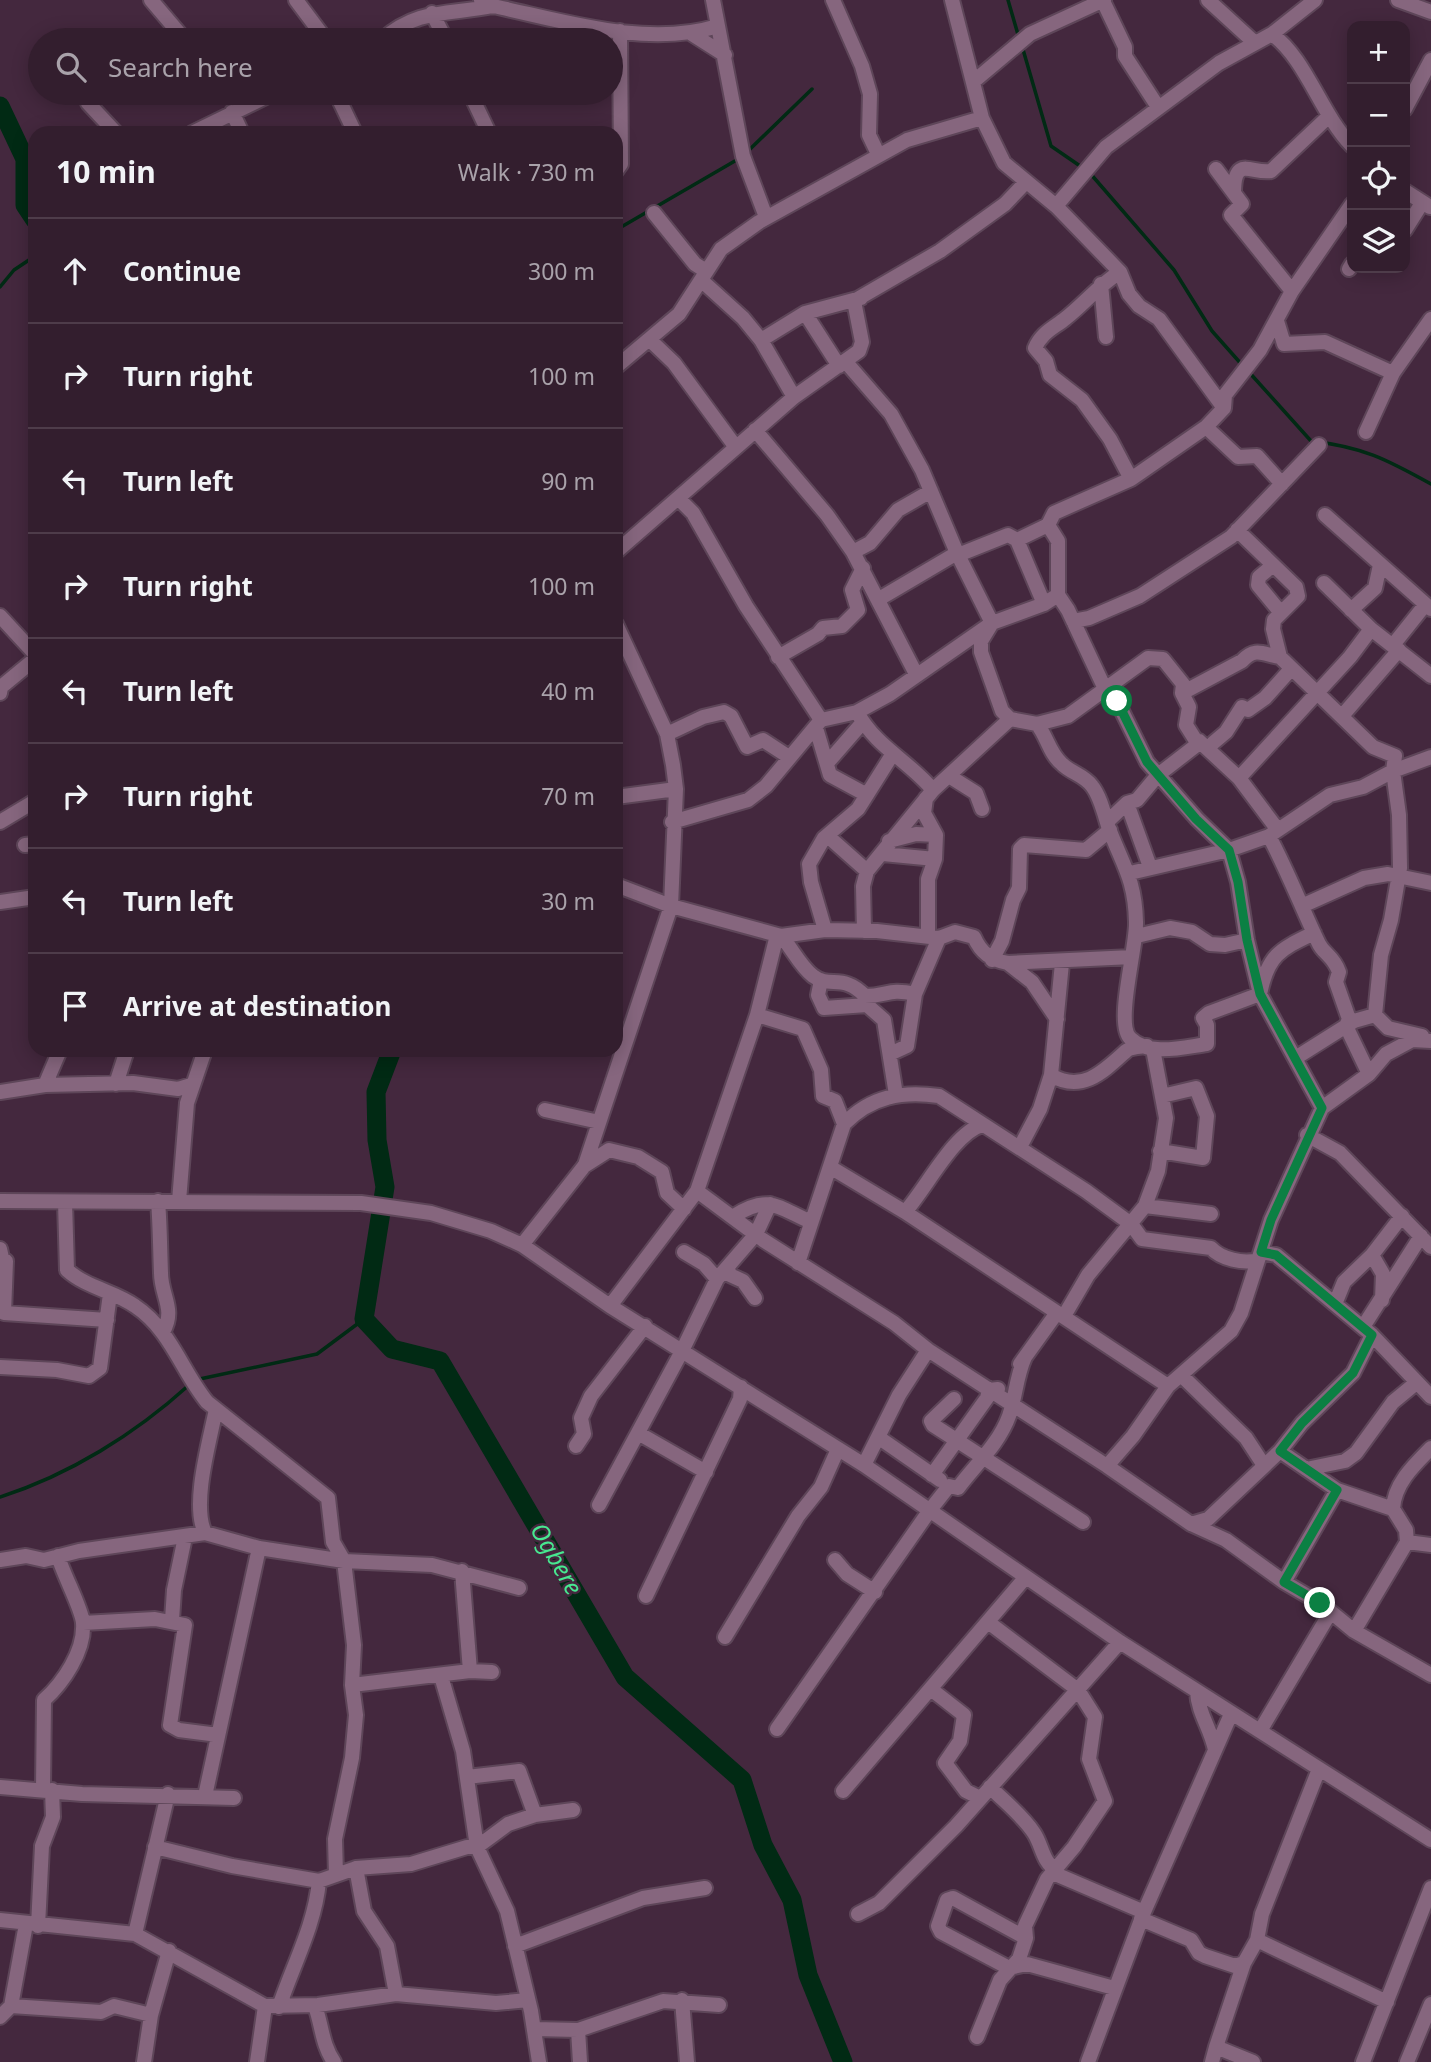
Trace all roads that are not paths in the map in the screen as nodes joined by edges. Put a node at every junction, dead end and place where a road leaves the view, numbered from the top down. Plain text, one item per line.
1 (151, 0) edge
2 (296, 0) edge
3 (713, 0) edge
4 (833, 0) edge
5 (952, 0) edge
6 (1208, 0) edge
7 (1315, 0) edge
8 (1398, 0) edge
9 (1098, 1) edge
10 (487, 3) edge
11 (469, 6) edge
12 (1431, 12) edge
13 (432, 13) junction
14 (718, 26) junction
15 (175, 28) edge
16 (317, 28) edge
17 (396, 28) edge
18 (440, 28) edge
19 (606, 28) edge
20 (623, 31) edge
21 (692, 34) junction
22 (1272, 34) junction
23 (1255, 43) junction
24 (725, 55) junction
25 (1431, 60) edge
26 (973, 82) junction
27 (1410, 100) edge
28 (90, 105) edge
29 (236, 105) edge
30 (247, 105) edge
31 (342, 105) edge
32 (476, 105) edge
33 (621, 105) edge
34 (1158, 107) junction
35 (238, 109) junction
36 (1328, 117) junction
37 (982, 118) junction
38 (109, 126) edge
39 (205, 126) edge
40 (241, 126) edge
41 (352, 126) edge
42 (486, 126) edge
43 (621, 126) edge
44 (1347, 140) edge
45 (878, 154) junction
46 (1216, 169) dead end
47 (1025, 183) junction
48 (1234, 191) junction
49 (1410, 194) edge
50 (1427, 205) edge
51 (1056, 206) junction
52 (1348, 210) edge
53 (654, 212) dead end
54 (766, 218) junction
55 (1410, 224) edge
56 (1120, 272) junction
57 (704, 275) junction
58 (1101, 284) junction
59 (1292, 292) junction
60 (861, 298) junction
61 (805, 313) junction
62 (1431, 319) edge
63 (1277, 321) junction
64 (1106, 337) dead end
65 (650, 340) junction
66 (761, 340) junction
67 (623, 361) edge
68 (842, 363) junction
69 (1393, 373) junction
70 (793, 397) junction
71 (1224, 408) junction
72 (1206, 427) junction
73 (755, 430) junction
74 (1366, 432) dead end
75 (1319, 445) dead end
76 (735, 446) junction
77 (1131, 479) junction
78 (1282, 484) junction
79 (931, 491) junction
80 (678, 498) junction
81 (1325, 515) dead end
82 (1048, 525) junction
83 (1237, 530) junction
84 (1017, 540) junction
85 (623, 546) edge
86 (853, 552) junction
87 (958, 554) junction
88 (1380, 565) junction
89 (1272, 566) junction
90 (863, 568) junction
91 (1324, 583) dead end
92 (1058, 595) junction
93 (879, 599) junction
94 (1044, 604) junction
95 (1428, 607) edge
96 (1351, 610) junction
97 (1281, 613) junction
98 (0, 616) edge
99 (1073, 621) junction
100 (992, 623) junction
101 (1371, 629) junction
102 (623, 639) edge
103 (28, 648) edge
104 (1396, 648) junction
105 (778, 657) junction
106 (1280, 657) junction
107 (28, 662) edge
108 (916, 674) junction
109 (1296, 674) junction
110 (1431, 676) edge
111 (1106, 691) junction
112 (0, 693) edge
113 (1182, 693) junction
114 (1317, 693) junction
115 (1307, 705) junction
116 (1342, 716) junction
117 (1010, 719) junction
118 (863, 722) junction
119 (819, 724) junction
120 (1037, 724) junction
121 (667, 734) junction
122 (1203, 743) junction
123 (892, 755) junction
124 (789, 757) junction
125 (1431, 757) edge
126 (829, 761) junction
127 (1393, 771) junction
128 (1158, 775) junction
129 (949, 776) junction
130 (1239, 778) junction
131 (676, 789) junction
132 (867, 794) junction
133 (930, 794) junction
134 (623, 796) edge
135 (1127, 803) junction
136 (28, 805) edge
137 (982, 809) dead end
138 (0, 822) edge
139 (672, 822) junction
140 (1108, 826) junction
141 (1274, 833) junction
142 (936, 835) junction
143 (824, 838) junction
144 (886, 848) junction
145 (1229, 850) junction
146 (935, 859) junction
147 (1150, 867) junction
148 (867, 871) junction
149 (1130, 873) junction
150 (1397, 877) junction
151 (1431, 883) edge
152 (623, 888) edge
153 (28, 898) edge
154 (0, 902) edge
155 (1304, 905) junction
156 (671, 906) junction
157 (825, 930) junction
158 (864, 931) junction
159 (1314, 933) junction
160 (779, 935) junction
161 (1136, 936) junction
162 (934, 937) junction
163 (1247, 940) junction
164 (1132, 957) junction
165 (992, 960) junction
166 (1008, 963) junction
167 (1062, 963) junction
168 (821, 981) junction
169 (915, 994) junction
170 (1260, 994) junction
171 (757, 1015) junction
172 (1376, 1015) junction
173 (1057, 1019) junction
174 (1346, 1026) junction
175 (1430, 1041) edge
176 (1150, 1048) junction
177 (623, 1050) edge
178 (892, 1053) junction
179 (57, 1057) edge
180 (125, 1057) edge
181 (202, 1057) edge
182 (621, 1057) edge
183 (1297, 1057) junction
184 (1369, 1074) junction
185 (1051, 1075) junction
186 (116, 1084) junction
187 (45, 1085) junction
188 (186, 1090) junction
189 (0, 1092) edge
190 (896, 1095) junction
191 (1162, 1096) junction
192 (1322, 1108) junction
193 (545, 1110) dead end
194 (599, 1122) junction
195 (844, 1124) junction
196 (982, 1125) junction
197 (1307, 1136) junction
198 (1020, 1147) junction
199 (1160, 1151) junction
200 (583, 1167) junction
201 (830, 1167) junction
202 (697, 1191) junction
203 (179, 1200) junction
204 (0, 1201) edge
205 (158, 1201) junction
206 (65, 1202) junction
207 (770, 1204) junction
208 (1145, 1206) junction
209 (684, 1209) junction
210 (905, 1212) junction
211 (1212, 1214) dead end
212 (734, 1216) junction
213 (1402, 1216) junction
214 (811, 1222) junction
215 (1131, 1224) junction
216 (756, 1234) junction
217 (1421, 1236) junction
218 (522, 1245) junction
219 (1431, 1247) edge
220 (684, 1252) dead end
221 (1261, 1252) junction
222 (1, 1255) edge
223 (1372, 1255) junction
224 (798, 1263) junction
225 (728, 1269) junction
226 (717, 1279) junction
227 (110, 1294) junction
228 (755, 1298) dead end
229 (1382, 1300) junction
230 (1335, 1304) junction
231 (610, 1307) junction
232 (1, 1312) edge
233 (1060, 1315) junction
234 (107, 1320) junction
235 (645, 1326) junction
236 (1368, 1331) junction
237 (163, 1332) junction
238 (928, 1350) junction
239 (682, 1351) junction
240 (1025, 1357) junction
241 (0, 1367) edge
242 (1181, 1375) junction
243 (1416, 1383) junction
244 (1168, 1386) junction
245 (741, 1387) junction
246 (989, 1390) junction
247 (1431, 1398) edge
248 (954, 1399) dead end
249 (1012, 1404) junction
250 (216, 1409) junction
251 (638, 1433) junction
252 (878, 1437) junction
253 (956, 1440) junction
254 (576, 1446) dead end
255 (1431, 1448) edge
256 (838, 1449) junction
257 (1280, 1451) junction
258 (985, 1457) junction
259 (1264, 1464) junction
260 (864, 1465) junction
261 (1107, 1466) junction
262 (1306, 1469) junction
263 (706, 1472) junction
264 (932, 1475) junction
265 (949, 1486) junction
266 (1337, 1490) junction
267 (599, 1505) dead end
268 (1393, 1509) junction
269 (930, 1510) junction
270 (1083, 1521) dead end
271 (1191, 1524) junction
272 (205, 1533) junction
273 (185, 1537) junction
274 (1407, 1542) junction
275 (1431, 1545) edge
276 (259, 1548) junction
277 (58, 1556) junction
278 (0, 1560) edge
279 (835, 1560) dead end
280 (344, 1561) junction
281 (462, 1571) junction
282 (1025, 1578) junction
283 (1284, 1582) junction
284 (519, 1588) dead end
285 (875, 1592) junction
286 (646, 1596) dead end
287 (1330, 1613) junction
288 (172, 1620) junction
289 (988, 1622) junction
290 (83, 1623) junction
291 (1354, 1631) junction
292 (725, 1637) dead end
293 (1120, 1643) junction
294 (1429, 1669) edge
295 (470, 1671) junction
296 (492, 1672) dead end
297 (441, 1676) junction
298 (352, 1685) junction
299 (932, 1690) junction
300 (1078, 1690) junction
301 (1197, 1692) junction
302 (1231, 1714) junction
303 (777, 1729) dead end
304 (1261, 1731) junction
305 (218, 1735) junction
306 (1215, 1752) junction
307 (1319, 1769) junction
308 (467, 1777) junction
309 (0, 1787) edge
310 (47, 1790) junction
311 (843, 1791) dead end
312 (985, 1792) junction
313 (168, 1794) junction
314 (205, 1796) junction
315 (234, 1798) dead end
316 (573, 1810) dead end
317 (535, 1815) junction
318 (1431, 1840) edge
319 (155, 1847) junction
320 (477, 1847) junction
321 (356, 1868) junction
322 (1055, 1871) junction
323 (336, 1875) junction
324 (318, 1881) junction
325 (705, 1888) dead end
326 (1431, 1888) edge
327 (858, 1914) dead end
328 (1143, 1915) junction
329 (0, 1920) edge
330 (32, 1925) junction
331 (135, 1934) junction
332 (1026, 1938) junction
333 (1257, 1940) junction
334 (515, 1946) junction
335 (169, 1951) junction
336 (1244, 1963) junction
337 (1009, 1968) junction
338 (1114, 1988) junction
339 (396, 1994) junction
340 (528, 2000) junction
341 (682, 2000) junction
342 (1387, 2002) junction
343 (1431, 2004) edge
344 (719, 2005) dead end
345 (11, 2006) junction
346 (272, 2006) junction
347 (315, 2006) junction
348 (151, 2015) junction
349 (0, 2017) edge
350 (534, 2029) junction
351 (578, 2029) junction
352 (977, 2037) dead end
353 (1216, 2047) junction
354 (144, 2062) edge
355 (257, 2062) edge
356 (334, 2062) edge
357 (539, 2062) edge
358 (580, 2062) edge
359 (687, 2062) edge
360 (1088, 2062) edge
361 (1212, 2062) edge
362 (1252, 2062) edge
363 (1363, 2062) edge
364 (1408, 2062) edge

1 - 15 street
2 - 16 street
3 - 14 street
4 - 45 street
5 - 26 street
6 - 23 street
7 - 22 street
8 - 12 street
9 - 26 street
9 - 34 street
10 - 11 street
10 - 19 street
11 - 13 street
13 - 17 street
13 - 18 street
14 - 21 street
14 - 24 street
20 - 21 street
21 - 24 street
22 - 23 street
22 - 36 street
23 - 34 street
24 - 54 street
25 - 27 street
26 - 37 street
28 - 38 street
29 - 35 street
30 - 35 street
31 - 41 street
32 - 42 street
33 - 43 street
34 - 51 street
35 - 39 street
35 - 40 street
36 - 44 street
36 - 48 street
37 - 45 street
37 - 47 street
45 - 54 street
46 - 48 street
47 - 51 street
47 - 60 street
48 - 59 street
49 - 50 street
50 - 55 street
51 - 56 street
52 - 59 street
53 - 57 street
54 - 57 street
56 - 58 street
56 - 71 street
57 - 65 street
57 - 66 street
58 - 64 street
58 - 77 street
59 - 63 street
60 - 61 street
60 - 68 street
61 - 66 street
61 - 68 street
62 - 69 street
63 - 69 street
63 - 71 street
65 - 67 street
65 - 76 street
66 - 70 street
68 - 70 street
68 - 79 street
69 - 74 street
70 - 73 street
71 - 72 street
72 - 77 street
72 - 78 street
73 - 76 street
73 - 86 street
75 - 78 street
76 - 80 street
77 - 82 street
78 - 83 street
79 - 86 street
79 - 87 street
80 - 85 street
80 - 105 street
81 - 88 street
82 - 84 street
82 - 92 street
83 - 89 street
83 - 99 street
84 - 87 street
84 - 94 street
86 - 90 street
87 - 93 street
87 - 100 street
88 - 95 street
88 - 96 street
89 - 97 street
89 - 97 street
90 - 93 street
90 - 105 street
91 - 96 street
92 - 94 street
92 - 99 street
93 - 108 street
94 - 100 street
95 - 104 street
96 - 101 street
97 - 106 street
98 - 103 street
99 - 111 street
100 - 108 street
100 - 117 street
101 - 104 street
101 - 114 street
102 - 121 street
104 - 110 street
104 - 116 street
105 - 119 street
106 - 109 street
106 - 113 street
107 - 112 street
108 - 118 street
109 - 114 street
109 - 115 street
109 - 122 street
111 - 113 street
111 - 120 street
111 - 128 street
113 - 122 street
114 - 115 street
114 - 116 street
115 - 130 street
116 - 127 street
117 - 120 street
117 - 129 street
118 - 119 street
118 - 123 street
118 - 126 street
119 - 124 street
119 - 126 street
120 - 140 street
121 - 124 street
121 - 131 street
122 - 128 street
122 - 130 street
123 - 132 street
123 - 133 street
124 - 139 street
125 - 127 street
126 - 132 street
127 - 141 street
127 - 150 street
128 - 135 street
128 - 145 street
129 - 133 street
129 - 137 street
130 - 141 street
131 - 134 street
131 - 139 street
132 - 143 street
133 - 142 street
133 - 144 street
135 - 140 street
135 - 147 street
136 - 138 street
139 - 156 street
140 - 149 street
140 - 165 street
141 - 145 street
141 - 155 street
142 - 144 street
142 - 146 street
143 - 148 street
143 - 157 street
144 - 146 street
144 - 148 street
145 - 147 street
145 - 163 street
146 - 162 street
147 - 149 street
148 - 158 street
149 - 161 street
150 - 151 street
150 - 155 street
150 - 172 street
152 - 156 street
153 - 154 street
155 - 159 street
156 - 160 street
156 - 177 street
157 - 158 street
157 - 160 street
158 - 162 street
159 - 170 street
159 - 174 street
160 - 168 street
160 - 171 street
161 - 163 street
161 - 164 street
162 - 165 street
162 - 169 street
163 - 170 street
164 - 167 street
164 - 176 street
165 - 166 street
166 - 167 street
166 - 173 street
167 - 173 street
168 - 169 street
168 - 178 street
169 - 178 street
170 - 176 street
170 - 183 street
171 - 195 street
171 - 202 street
172 - 174 street
172 - 175 street
173 - 185 street
174 - 183 street
174 - 184 street
175 - 184 street
176 - 185 street
176 - 191 street
178 - 190 street
179 - 187 street
180 - 186 street
181 - 188 street
182 - 194 street
183 - 192 street
184 - 192 street
185 - 198 street
186 - 187 street
186 - 188 street
187 - 189 street
188 - 203 street
190 - 195 street
190 - 196 street
191 - 199 street
191 - 199 street
192 - 197 street
193 - 194 street
194 - 200 street
195 - 201 street
196 - 198 street
196 - 210 street
197 - 213 street
197 - 221 street
198 - 215 street
199 - 208 street
200 - 209 street
200 - 218 street
201 - 210 street
201 - 214 street
202 - 209 street
202 - 212 street
203 - 205 street
203 - 218 street
204 - 206 street
205 - 206 street
205 - 237 street
206 - 227 street
207 - 212 street
207 - 214 street
207 - 216 street
208 - 211 street
208 - 215 street
209 - 231 street
210 - 233 street
212 - 216 street
213 - 217 street
213 - 223 street
214 - 224 street
215 - 221 street
215 - 233 street
216 - 224 street
216 - 225 street
217 - 219 street
217 - 229 street
218 - 231 street
220 - 226 street
221 - 230 street
221 - 242 street
222 - 232 street
223 - 229 street
223 - 230 street
224 - 238 street
225 - 226 street
225 - 228 street
226 - 239 street
227 - 234 street
227 - 237 street
229 - 236 street
230 - 236 street
231 - 235 street
232 - 234 street
233 - 240 street
233 - 244 street
234 - 241 street
235 - 239 street
235 - 254 street
236 - 243 street
236 - 257 street
237 - 250 street
238 - 246 street
238 - 252 street
239 - 245 street
239 - 251 street
240 - 246 street
240 - 249 street
242 - 244 street
242 - 259 street
243 - 247 street
243 - 262 street
244 - 261 street
245 - 256 street
245 - 263 street
246 - 249 street
246 - 253 street
248 - 253 street
249 - 258 street
249 - 261 street
250 - 272 street
250 - 280 street
251 - 263 street
251 - 267 street
252 - 260 street
252 - 264 street
253 - 258 street
253 - 264 street
255 - 268 street
256 - 260 street
256 - 292 street
257 - 259 street
257 - 262 street
258 - 265 street
258 - 270 street
259 - 271 street
260 - 269 street
261 - 271 street
262 - 266 street
263 - 286 street
264 - 265 street
265 - 269 street
266 - 268 street
266 - 283 street
268 - 274 street
269 - 282 street
269 - 285 street
271 - 283 street
272 - 273 street
272 - 276 street
273 - 277 street
273 - 288 street
274 - 275 street
274 - 291 street
276 - 280 street
276 - 305 street
277 - 278 street
277 - 290 street
279 - 285 street
280 - 281 street
280 - 298 street
281 - 284 street
281 - 295 street
282 - 289 street
282 - 293 street
283 - 287 street
285 - 303 street
287 - 291 street
287 - 304 street
288 - 290 street
288 - 305 street
289 - 299 street
289 - 300 street
290 - 310 street
291 - 294 street
293 - 300 street
293 - 301 street
295 - 296 street
295 - 297 street
297 - 298 street
297 - 308 street
298 - 323 street
299 - 311 street
299 - 312 street
300 - 312 street
300 - 322 street
301 - 302 street
301 - 306 street
302 - 304 street
302 - 306 street
304 - 307 street
305 - 314 street
306 - 328 street
307 - 318 street
307 - 333 street
308 - 317 street
308 - 320 street
309 - 310 street
310 - 313 street
310 - 330 street
312 - 322 street
312 - 327 street
313 - 314 street
313 - 319 street
314 - 315 street
316 - 317 street
317 - 320 street
319 - 324 street
319 - 331 street
320 - 321 street
320 - 334 street
321 - 323 street
321 - 339 street
322 - 328 street
322 - 332 street
323 - 324 street
324 - 346 street
325 - 334 street
326 - 342 street
328 - 336 street
328 - 338 street
329 - 330 street
330 - 331 street
330 - 345 street
331 - 335 street
332 - 337 street
332 - 337 street
333 - 336 street
333 - 342 street
334 - 340 street
335 - 346 street
335 - 348 street
336 - 353 street
337 - 338 street
337 - 352 street
338 - 360 street
339 - 340 street
339 - 347 street
340 - 350 street
341 - 344 street
341 - 351 street
341 - 359 street
342 - 363 street
343 - 364 street
345 - 348 street
345 - 349 street
346 - 347 street
346 - 355 street
347 - 356 street
348 - 354 street
350 - 351 street
350 - 357 street
351 - 358 street
353 - 361 street
353 - 362 street

